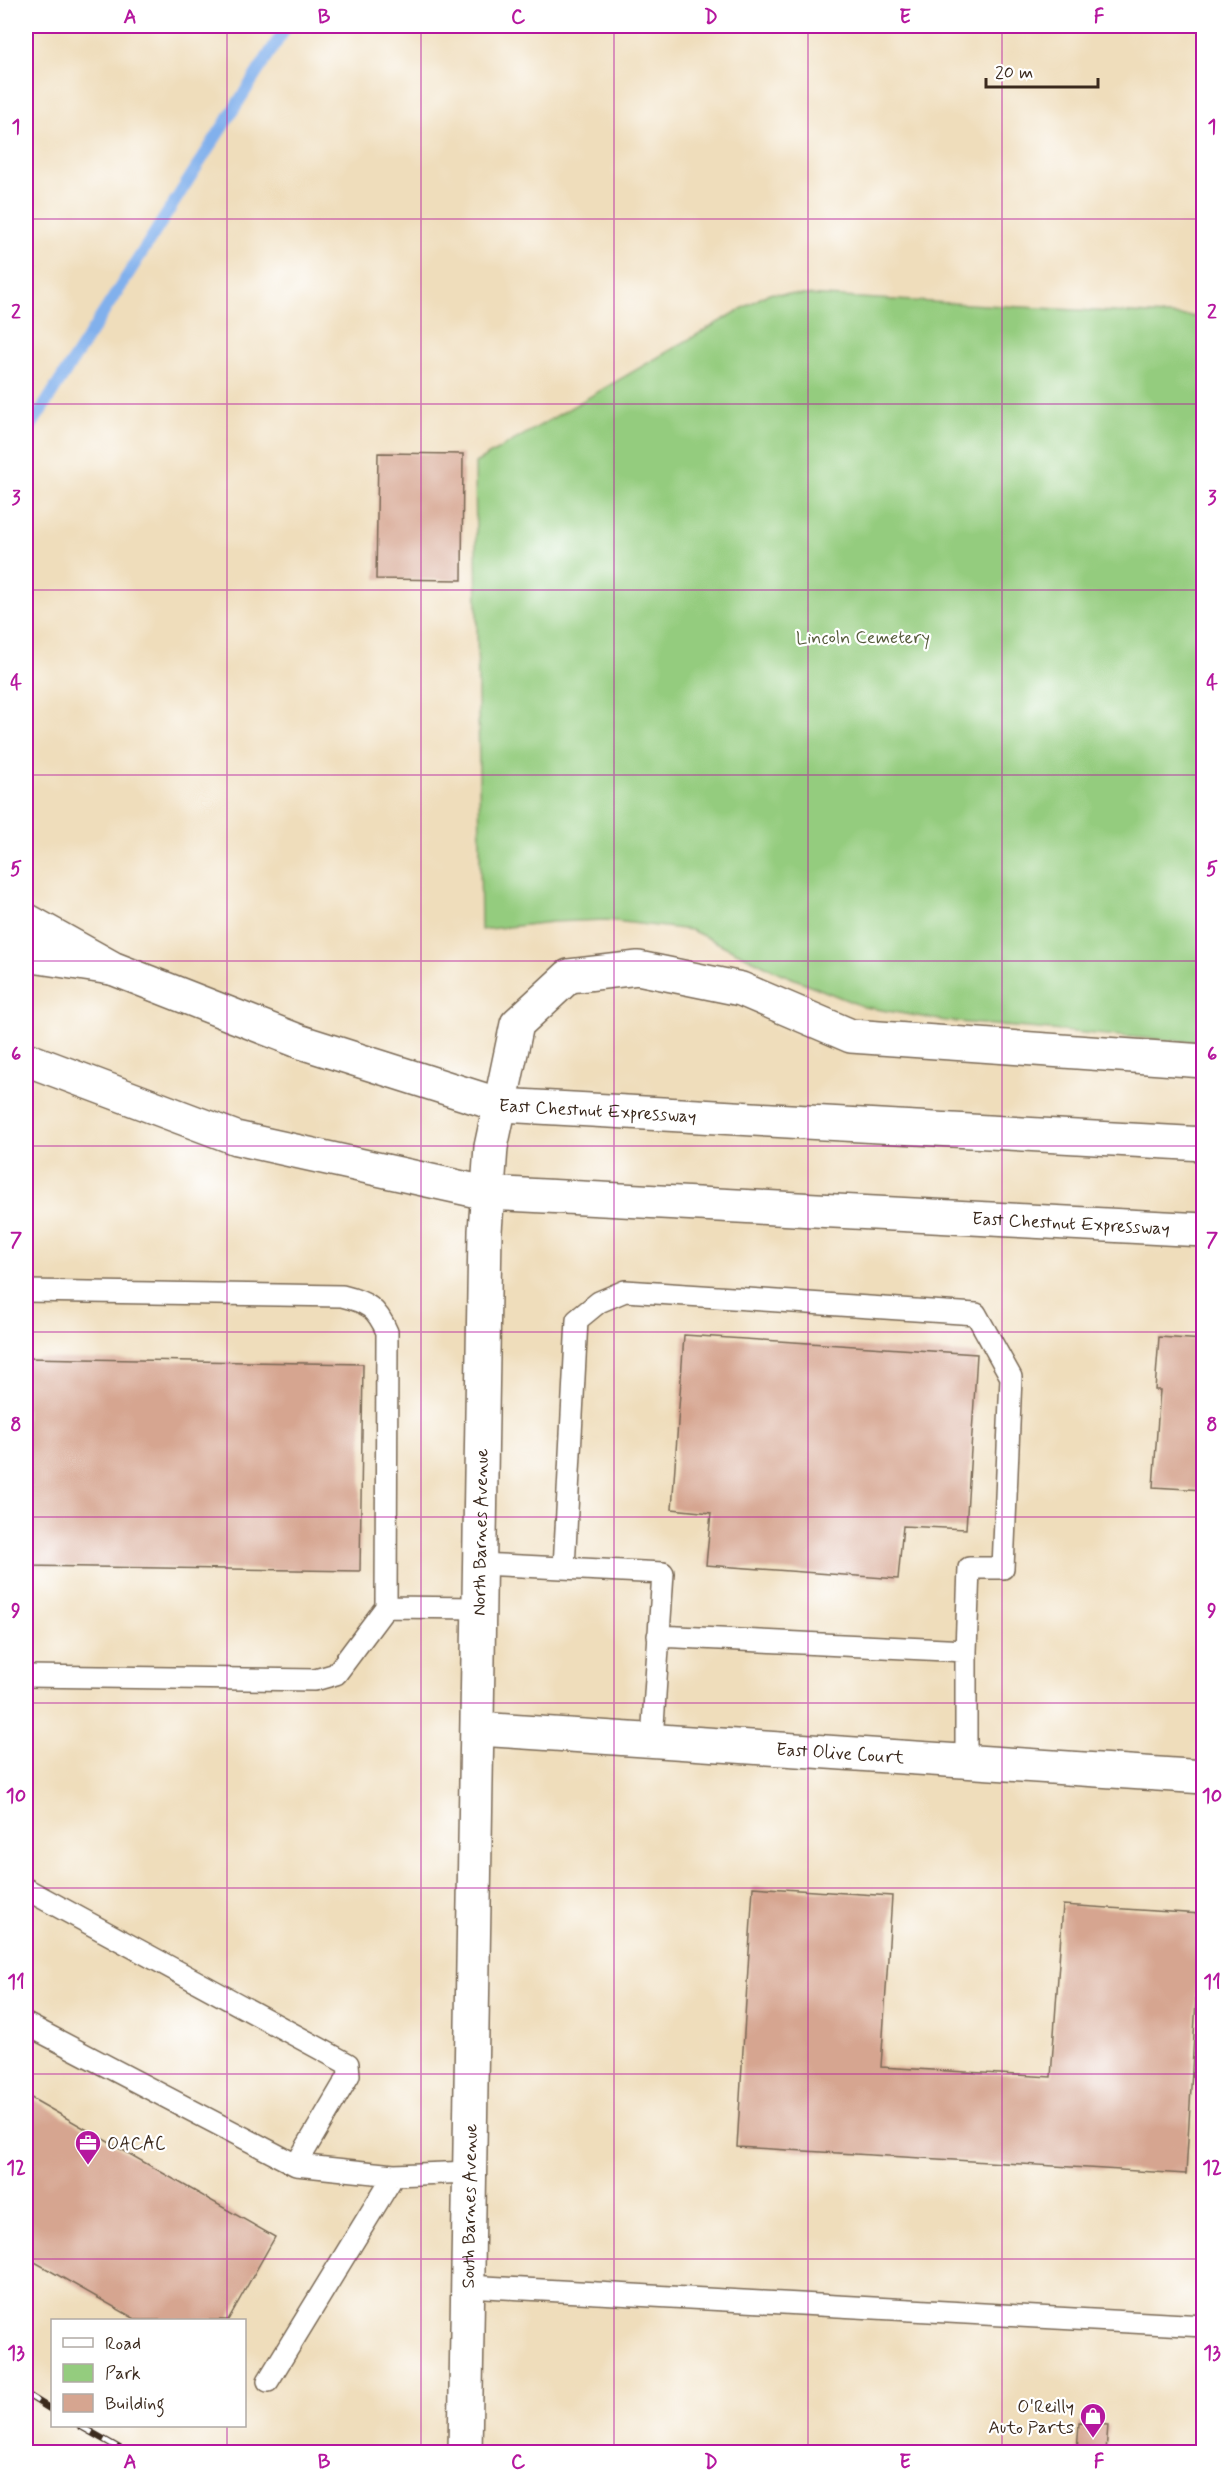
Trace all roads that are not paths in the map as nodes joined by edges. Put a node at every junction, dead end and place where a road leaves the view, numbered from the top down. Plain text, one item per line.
1 (26, 920) edge
2 (26, 956) edge
3 (112, 968) junction
4 (26, 1059) edge
5 (1203, 1061) edge
6 (500, 1105) junction
7 (1203, 1144) edge
8 (486, 1193) junction
9 (1203, 1230) edge
10 (26, 1291) edge
11 (480, 1564) junction
12 (564, 1568) junction
13 (386, 1606) junction
14 (480, 1608) junction
15 (658, 1636) junction
16 (966, 1651) junction
17 (26, 1676) edge
18 (478, 1729) junction
19 (652, 1740) junction
20 (966, 1761) junction
21 (1203, 1777) edge
22 (26, 1889) edge
23 (473, 1960) joint
24 (26, 2024) edge
25 (296, 2165) junction
26 (470, 2172) junction
27 (394, 2175) junction
28 (468, 2286) junction
29 (1203, 2326) edge
30 (268, 2382) dead end
31 (465, 2452) edge

1 - 3 street, East Chestnut Expressway
2 - 3 street
3 - 6 street, East Chestnut Expressway
4 - 8 street, East Chestnut Expressway
5 - 6 street, North Barnes Avenue
6 - 7 street, East Chestnut Expressway
6 - 8 street, North Barnes Avenue
8 - 9 street, East Chestnut Expressway
8 - 11 street, North Barnes Avenue
10 - 13 lane
11 - 12 lane
11 - 14 street, North Barnes Avenue
12 - 15 lane
12 - 16 lane
13 - 14 lane
13 - 17 lane
14 - 18 street, North Barnes Avenue
15 - 16 lane
15 - 19 lane
16 - 20 lane
18 - 19 street, East Olive Court
18 - 23 street, North Barnes Avenue
19 - 20 street, East Olive Court
20 - 21 street, East Olive Court
22 - 25 lane
23 - 26 street, South Barnes Avenue
24 - 25 lane
25 - 27 lane
26 - 27 lane
26 - 28 street, South Barnes Avenue
27 - 30 lane
28 - 29 lane
28 - 31 street, South Barnes Avenue

